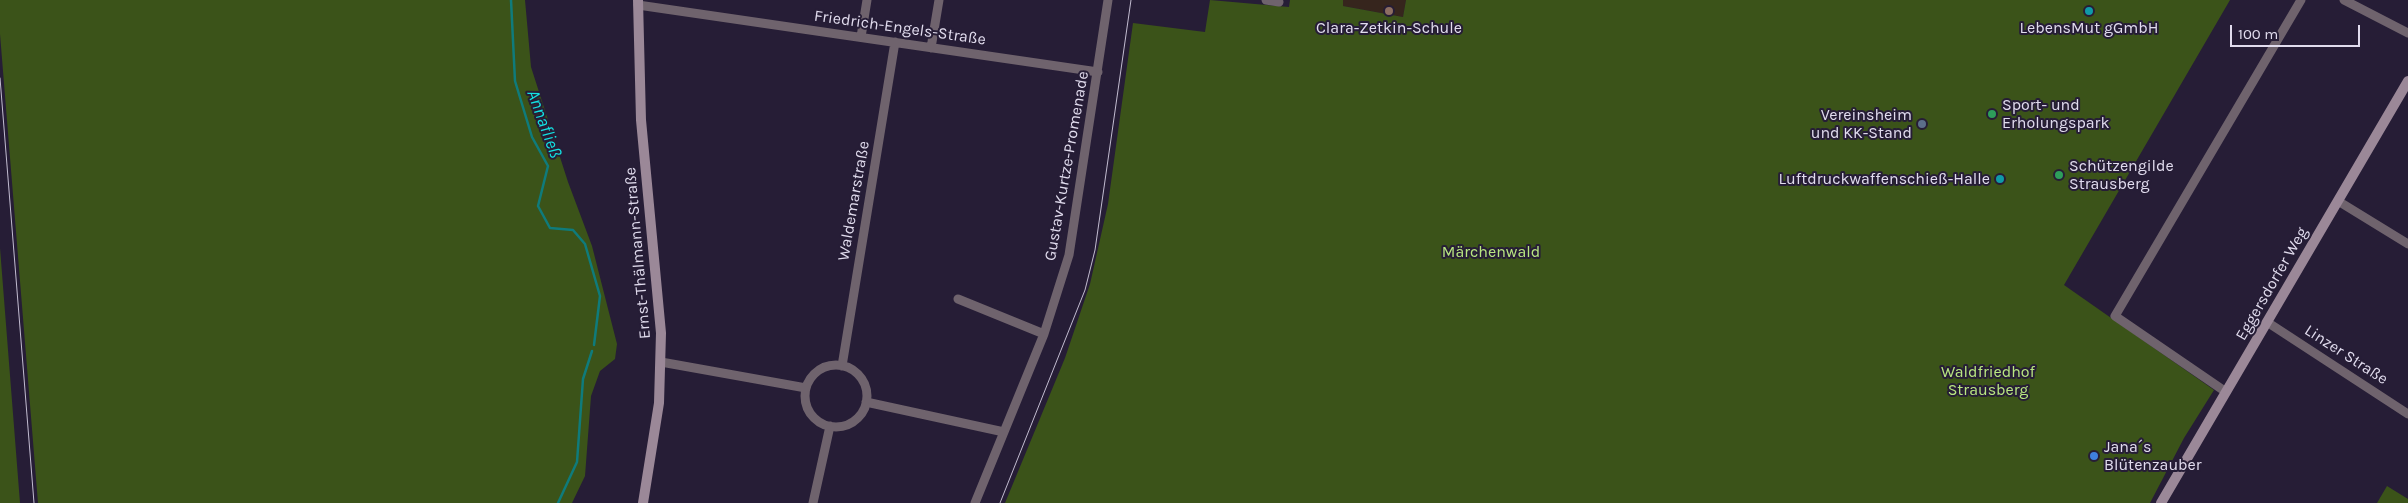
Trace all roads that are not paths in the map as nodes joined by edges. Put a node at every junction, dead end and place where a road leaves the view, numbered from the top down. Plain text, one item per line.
1 (867, 0) edge
2 (938, 0) edge
3 (1108, 0) edge
4 (1266, 0) edge
5 (2301, 0) edge
6 (2344, 0) edge
7 (1279, 2) dead end
8 (638, 3) edge
9 (2408, 34) edge
10 (861, 37) junction
11 (895, 42) junction
12 (931, 48) junction
13 (1098, 72) junction
14 (2408, 81) edge
15 (2338, 201) junction
16 (2408, 244) edge
17 (958, 299) dead end
18 (2267, 322) junction
19 (1044, 334) junction
20 (661, 362) junction
21 (842, 366) junction
22 (806, 388) junction
23 (2226, 392) junction
24 (866, 402) junction
25 (2408, 414) edge
26 (830, 426) junction
27 (1004, 432) junction
28 (644, 503) edge
29 (813, 503) edge
30 (975, 503) edge
31 (2161, 503) edge

1 - 10 street
2 - 12 street
3 - 13 street, Gustav-Kurtze-Promenade
4 - 7 street
5 - 23 street
6 - 9 street
8 - 10 street, Friedrich-Engels-Straße
8 - 20 main road, Ernst-Thälmann-Straße
10 - 11 street, Friedrich-Engels-Straße
11 - 12 street, Friedrich-Engels-Straße
11 - 21 street, Waldemarstraße
12 - 13 street, Friedrich-Engels-Straße
13 - 19 street, Gustav-Kurtze-Promenade
14 - 15 main road, Eggersdorfer Weg
15 - 16 street
15 - 18 main road, Eggersdorfer Weg
17 - 19 street
18 - 23 main road, Eggersdorfer Weg
18 - 25 street, Linzer Straße
19 - 27 street, Gustav-Kurtze-Promenade
20 - 22 street
20 - 28 main road, Ernst-Thälmann-Straße
21 - 22 street
21 - 24 street
22 - 26 street
23 - 31 main road, Eggersdorfer Weg
24 - 26 street
24 - 27 street
26 - 29 street
27 - 30 street, Gustav-Kurtze-Promenade

